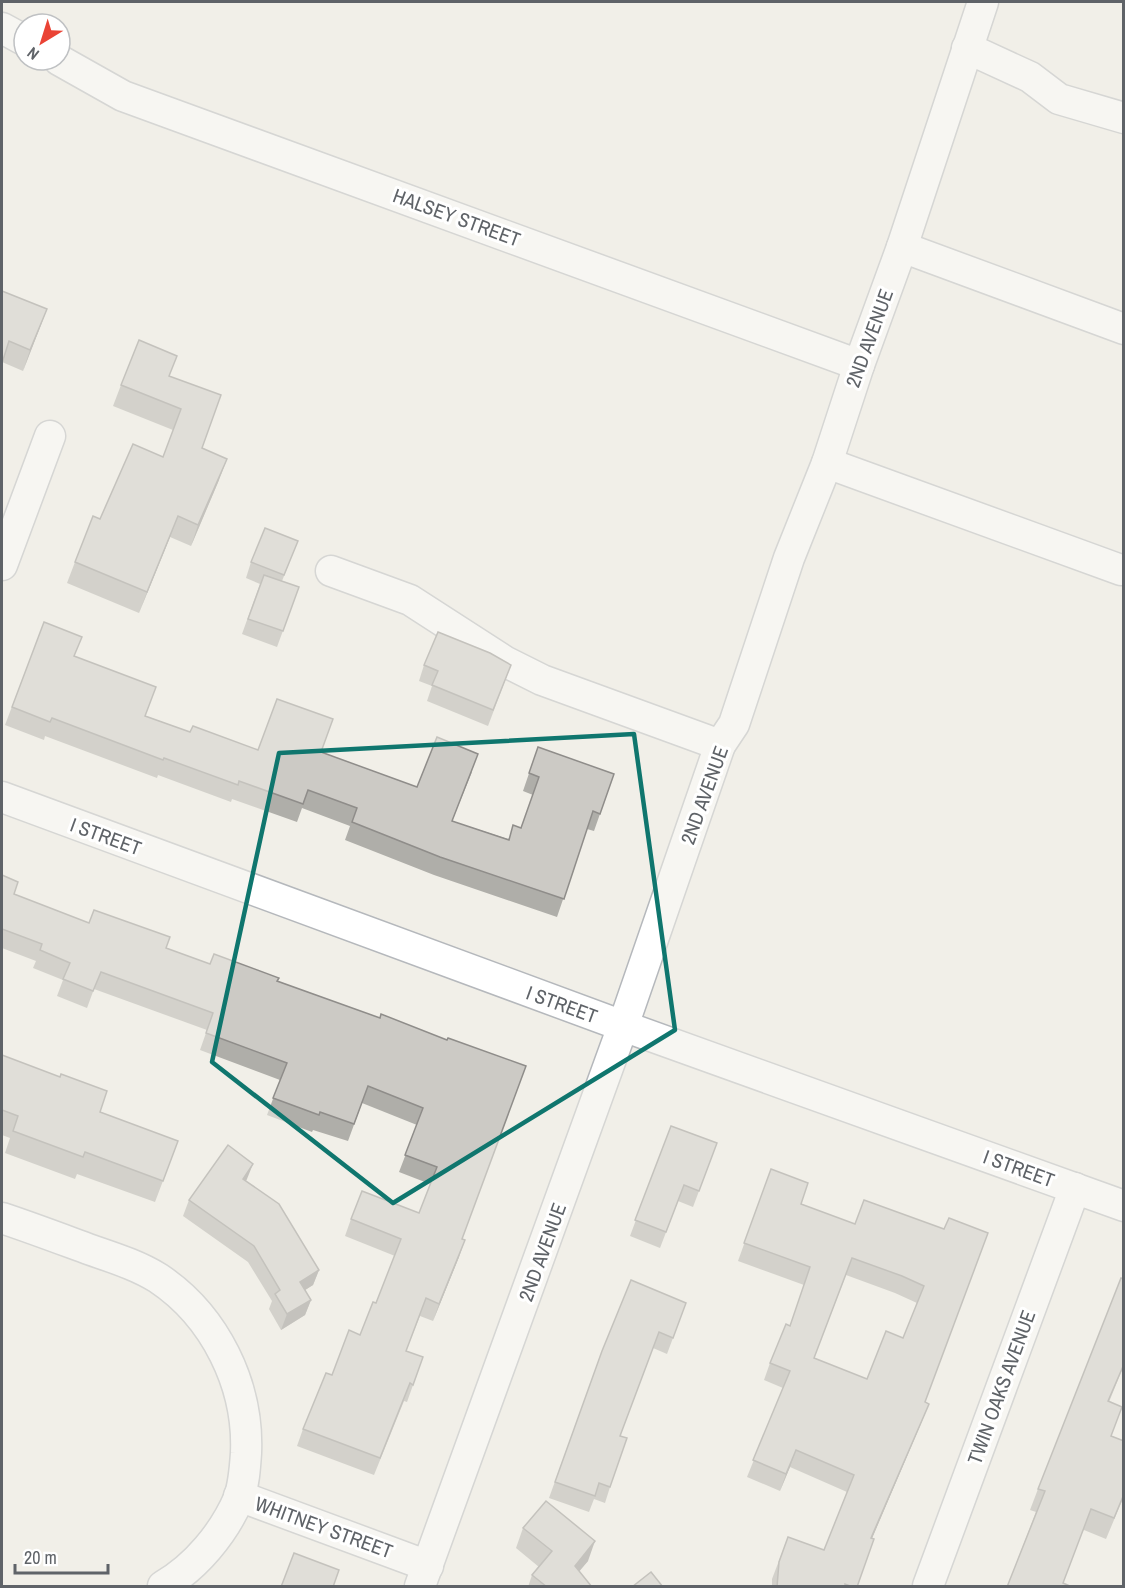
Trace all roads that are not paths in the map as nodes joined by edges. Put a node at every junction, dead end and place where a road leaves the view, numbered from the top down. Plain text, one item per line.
1 (983, 2) edge
2 (967, 48) junction
3 (72, 67) edge
4 (1124, 118) edge
5 (902, 248) junction
6 (1124, 329) edge
7 (859, 364) junction
8 (50, 436) dead end
9 (827, 463) junction
10 (2, 565) edge
11 (1121, 570) dead end
12 (331, 572) dead end
13 (720, 745) junction
14 (2, 798) edge
15 (623, 1026) junction
16 (1075, 1188) junction
17 (1124, 1206) edge
18 (2, 1218) edge
19 (239, 1497) junction
20 (424, 1576) edge
21 (163, 1587) edge
22 (928, 1587) edge

1 - 2 street, 2ND AVENUE
2 - 4 street
2 - 5 street, 2ND AVENUE
3 - 7 street, HALSEY STREET
5 - 6 street
5 - 7 street, 2ND AVENUE
7 - 9 street, 2ND AVENUE
8 - 10 street
9 - 11 street
9 - 13 street, 2ND AVENUE
12 - 13 street
13 - 15 street, 2ND AVENUE
14 - 15 street, I STREET
15 - 16 street, I STREET
15 - 20 street, 2ND AVENUE
16 - 17 street, I STREET
16 - 22 street, TWIN OAKS AVENUE
18 - 19 street, WHITNEY STREET
19 - 20 street, WHITNEY STREET
19 - 21 street

